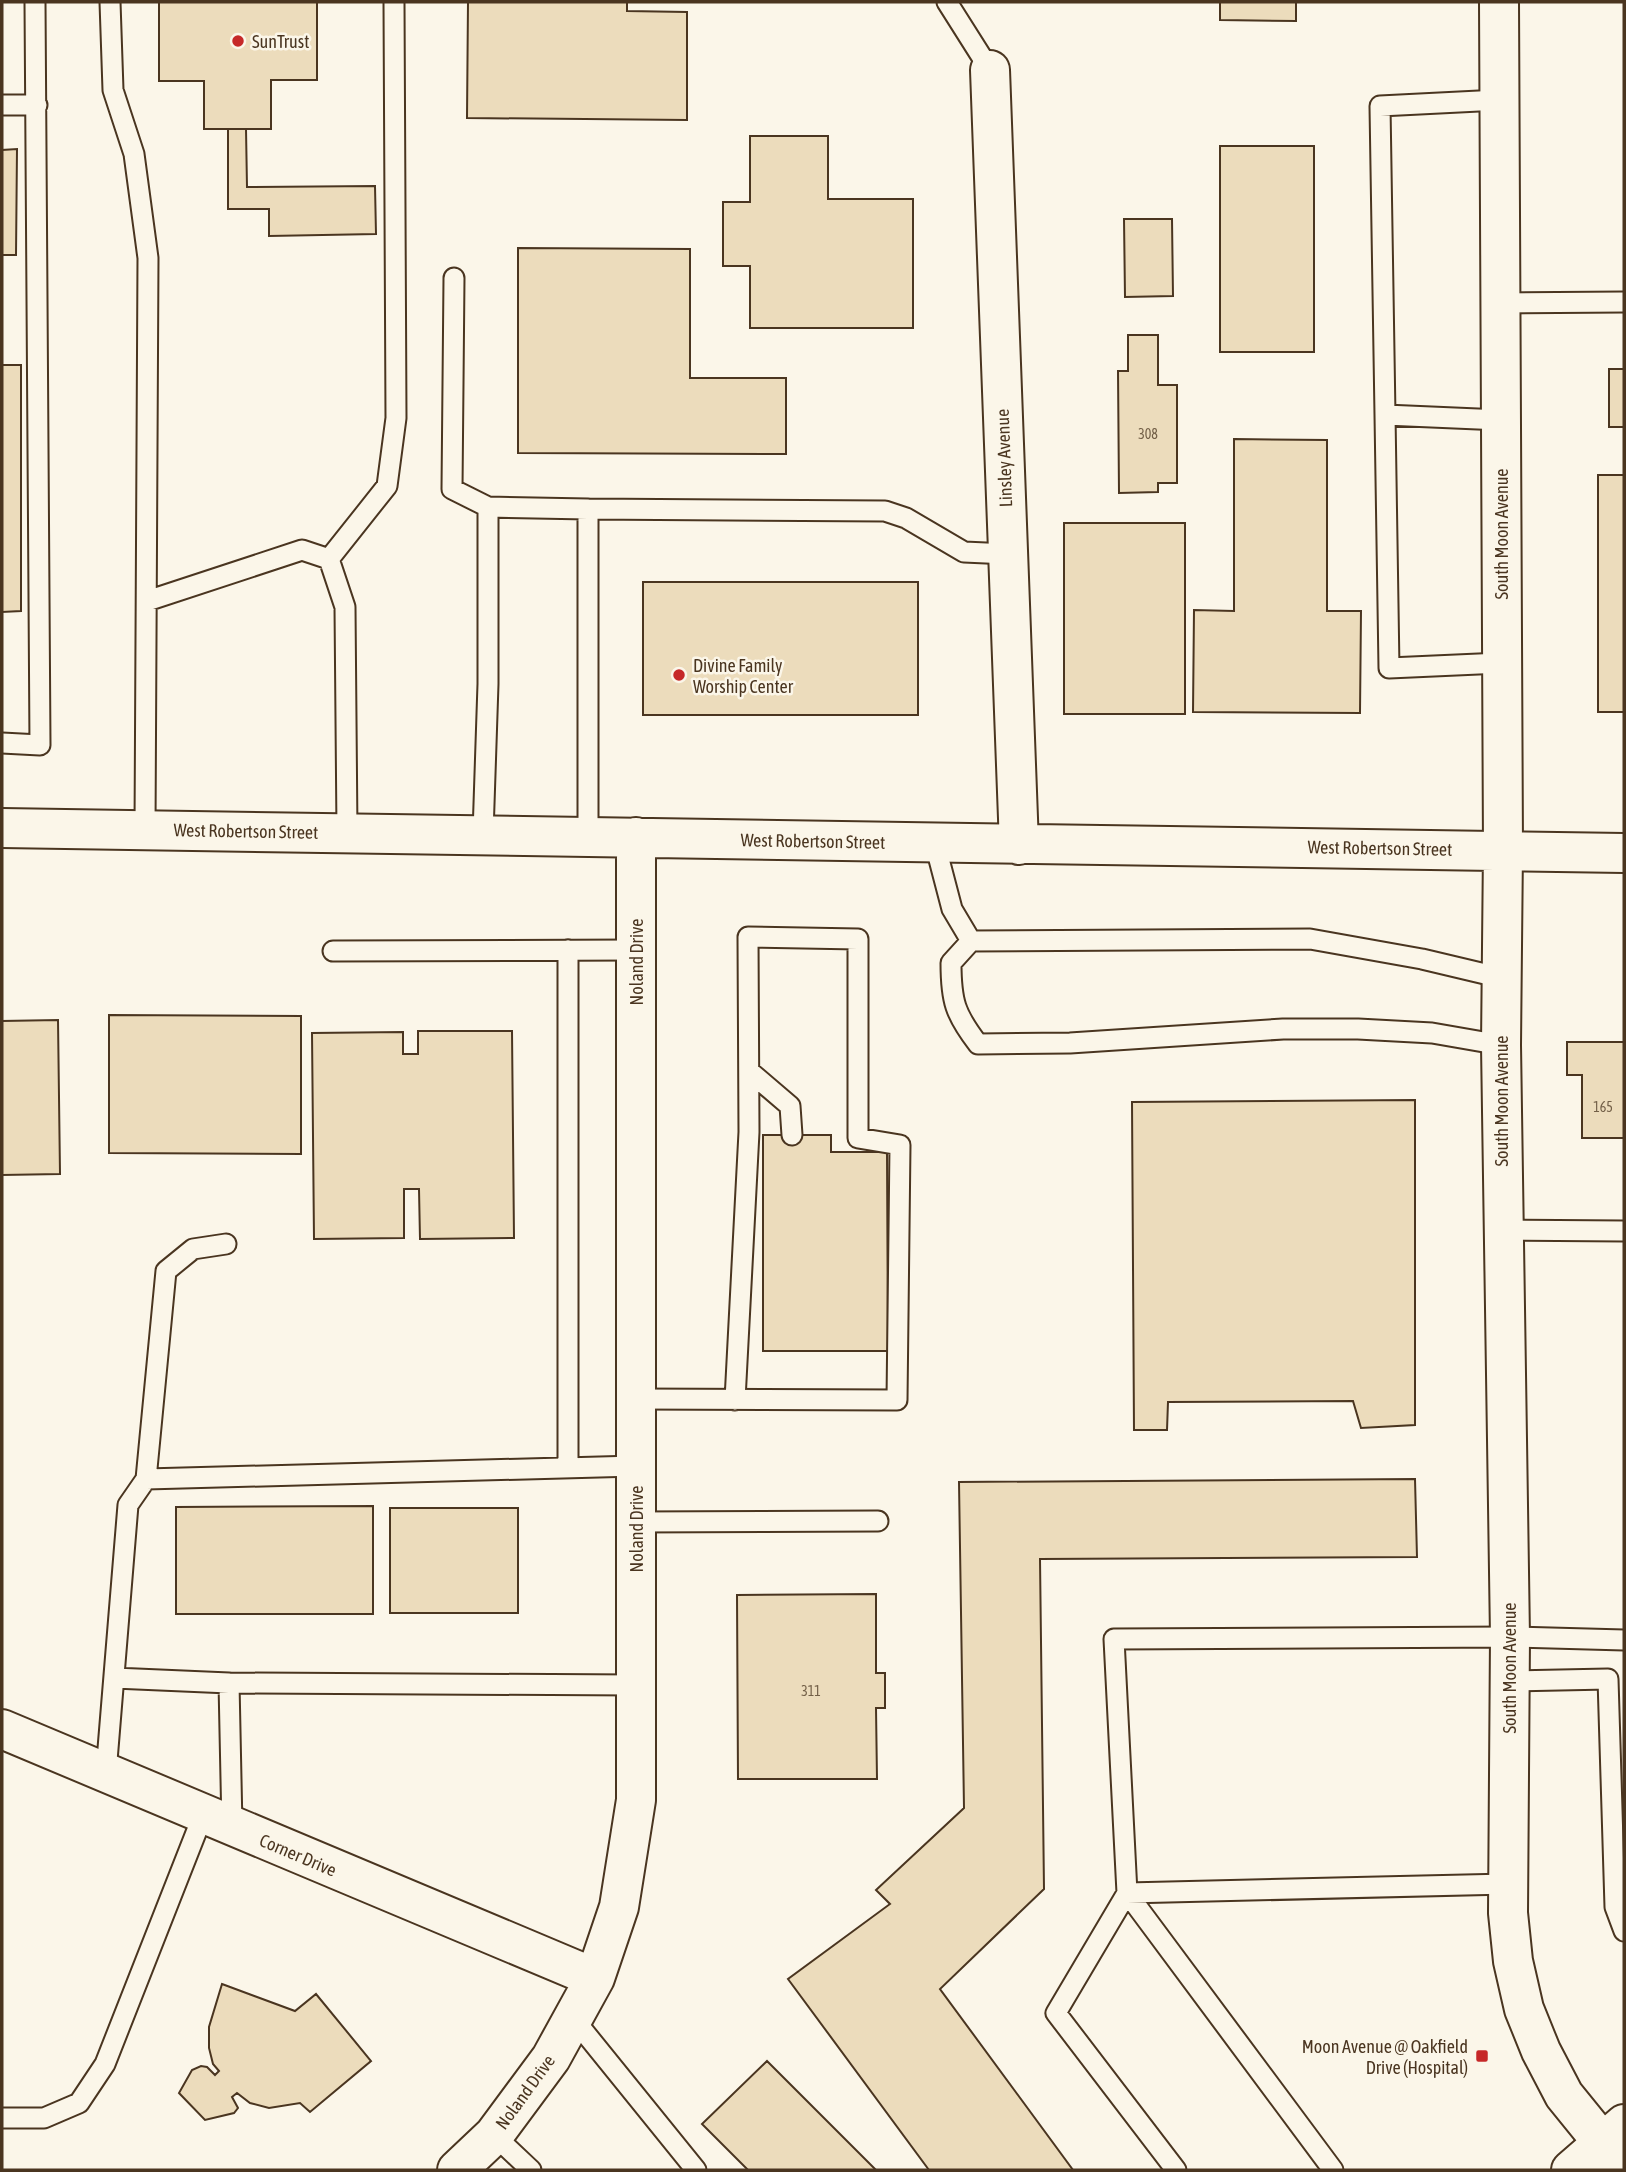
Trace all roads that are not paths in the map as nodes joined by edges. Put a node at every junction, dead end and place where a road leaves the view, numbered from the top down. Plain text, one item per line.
1 (35, 2) edge
2 (110, 2) edge
3 (394, 2) edge
4 (947, 2) edge
5 (1499, 2) edge
6 (990, 70) joint
7 (1499, 100) junction
8 (2, 105) edge
9 (37, 105) junction
10 (454, 278) dead end
11 (1624, 302) edge
12 (1500, 303) junction
13 (1385, 415) junction
14 (1501, 420) junction
15 (488, 507) junction
16 (588, 509) junction
17 (1007, 554) junction
18 (329, 559) junction
19 (146, 601) junction
20 (1501, 663) junction
21 (2, 743) edge
22 (2, 828) edge
23 (145, 830) junction
24 (347, 832) junction
25 (483, 834) junction
26 (588, 836) junction
27 (636, 837) junction
28 (935, 844) junction
29 (1019, 845) junction
30 (1503, 849) junction
31 (1624, 853) edge
32 (971, 941) junction
33 (568, 950) junction
34 (636, 950) junction
35 (333, 951) dead end
36 (1502, 978) junction
37 (1501, 1045) junction
38 (749, 1071) junction
39 (792, 1135) dead end
40 (762, 1170) dead end
41 (746, 1184) junction
42 (1502, 1230) junction
43 (1624, 1235) edge
44 (226, 1244) dead end
45 (635, 1399) junction
46 (735, 1400) junction
47 (636, 1466) junction
48 (568, 1468) junction
49 (146, 1479) junction
50 (878, 1521) dead end
51 (636, 1522) junction
52 (1510, 1637) junction
53 (1624, 1640) edge
54 (114, 1678) junction
55 (1616, 1679) edge
56 (1510, 1681) junction
57 (229, 1683) junction
58 (636, 1685) junction
59 (2, 1729) edge
60 (106, 1773) junction
61 (217, 1821) junction
62 (1508, 1884) junction
63 (1127, 1893) junction
64 (1624, 1931) edge
65 (595, 1978) junction
66 (573, 2018) junction
67 (2, 2118) edge
68 (494, 2135) junction
69 (1617, 2145) edge
70 (457, 2170) edge
71 (531, 2170) edge
72 (696, 2170) edge
73 (1176, 2170) edge
74 (1333, 2170) edge
75 (1571, 2170) edge

1 - 9 lane
2 - 19 lane
3 - 18 lane
4 - 6 lane
5 - 7 street, South Moon Avenue
6 - 17 street, Linsley Avenue
7 - 12 street, South Moon Avenue
7 - 13 lane
8 - 9 lane
9 - 21 lane
10 - 15 lane
11 - 12 lane
12 - 14 street, South Moon Avenue
13 - 14 lane
13 - 20 lane
14 - 20 street, South Moon Avenue
15 - 16 lane
15 - 25 lane
16 - 17 lane
16 - 26 lane
17 - 29 street, Linsley Avenue
18 - 19 lane
18 - 24 lane
19 - 23 lane
20 - 30 street, South Moon Avenue
22 - 23 street, West Robertson Street
23 - 24 street, West Robertson Street
24 - 25 street, West Robertson Street
25 - 26 street, West Robertson Street
26 - 27 street, West Robertson Street
27 - 28 street, West Robertson Street
27 - 34 street, Noland Drive
28 - 29 street, West Robertson Street
28 - 32 lane
29 - 30 street, West Robertson Street
30 - 31 street, West Robertson Street
30 - 36 street, South Moon Avenue
32 - 36 lane
32 - 37 lane
33 - 34 lane
33 - 35 lane
33 - 48 lane
34 - 45 street, Noland Drive
36 - 37 street, South Moon Avenue
37 - 42 street, South Moon Avenue
38 - 39 lane
38 - 41 lane
38 - 46 lane
40 - 41 lane
41 - 46 lane
42 - 43 lane
42 - 52 street, South Moon Avenue
44 - 49 lane
45 - 46 lane
45 - 47 street, Noland Drive
47 - 48 lane
47 - 51 street, Noland Drive
48 - 49 lane
49 - 54 lane
50 - 51 lane
51 - 58 street, Noland Drive
52 - 53 lane
52 - 56 street, South Moon Avenue
52 - 63 lane
54 - 57 lane
54 - 60 lane
55 - 56 lane
55 - 64 lane
56 - 62 street, South Moon Avenue
57 - 58 lane
57 - 61 lane
58 - 65 street, Noland Drive
59 - 60 street, Corner Drive
60 - 61 street, Corner Drive
61 - 65 street, Corner Drive
61 - 67 lane
62 - 63 lane
62 - 69 street, South Moon Avenue
63 - 73 lane
63 - 74 lane
65 - 66 street, Noland Drive
66 - 68 street, Noland Drive
66 - 72 lane
68 - 70 street, Noland Drive
68 - 71 lane
69 - 75 street

